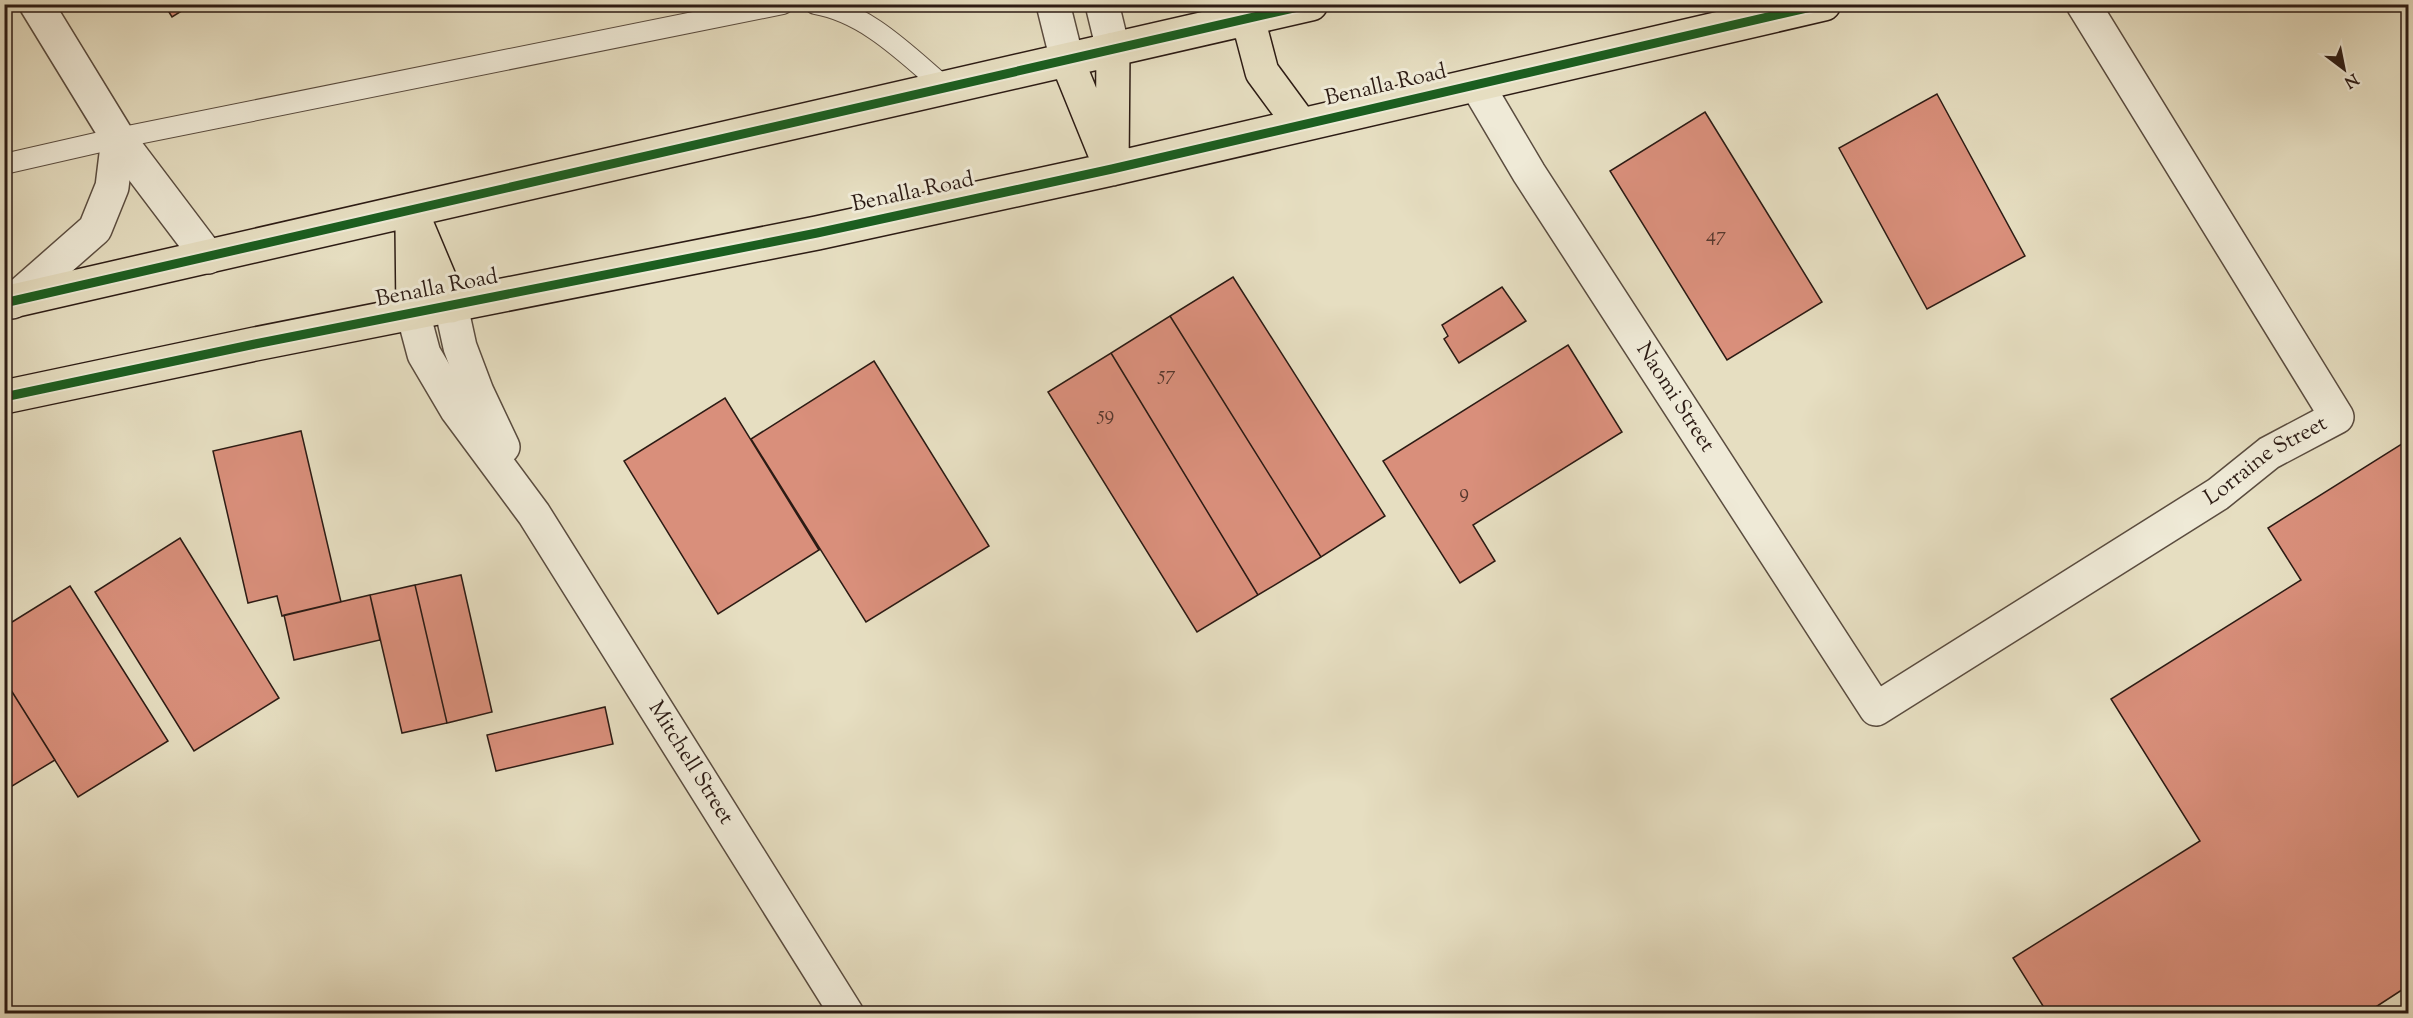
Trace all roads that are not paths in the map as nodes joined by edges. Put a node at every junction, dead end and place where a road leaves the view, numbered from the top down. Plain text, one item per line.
1 (36, 4) edge
2 (783, 4) edge
3 (815, 4) edge
4 (1053, 4) edge
5 (1102, 4) edge
6 (1311, 4) edge
7 (1824, 4) edge
8 (2083, 4) edge
9 (1250, 12) edge
10 (1113, 49) junction
11 (1067, 60) junction
12 (1477, 85) junction
13 (946, 88) junction
14 (1301, 125) junction
15 (118, 138) junction
16 (4, 164) edge
17 (1112, 169) junction
18 (411, 211) junction
19 (208, 256) junction
20 (8, 302) edge
21 (451, 306) junction
22 (413, 313) junction
23 (4, 397) edge
24 (534, 514) junction
25 (1876, 709) joint
26 (847, 1014) edge

1 - 15 street
2 - 15 lane
3 - 13 lane
4 - 11 street
5 - 10 street
6 - 9 highway
7 - 12 highway, Benalla Road
8 - 25 street, Lorraine Street
9 - 10 highway
9 - 14 highway
10 - 11 highway
10 - 17 highway
11 - 13 highway
11 - 17 highway
12 - 14 highway, Benalla Road
12 - 25 street, Naomi Street
13 - 18 highway
14 - 17 highway, Benalla Road
15 - 16 lane
15 - 19 street
15 - 20 street
17 - 21 highway, Benalla Road
18 - 19 highway
18 - 21 highway
18 - 22 highway
19 - 20 highway
21 - 22 highway, Benalla Road
21 - 24 street, Mitchell Street
22 - 23 highway, Benalla Road
22 - 24 street, Mitchell Street
24 - 26 street, Mitchell Street

